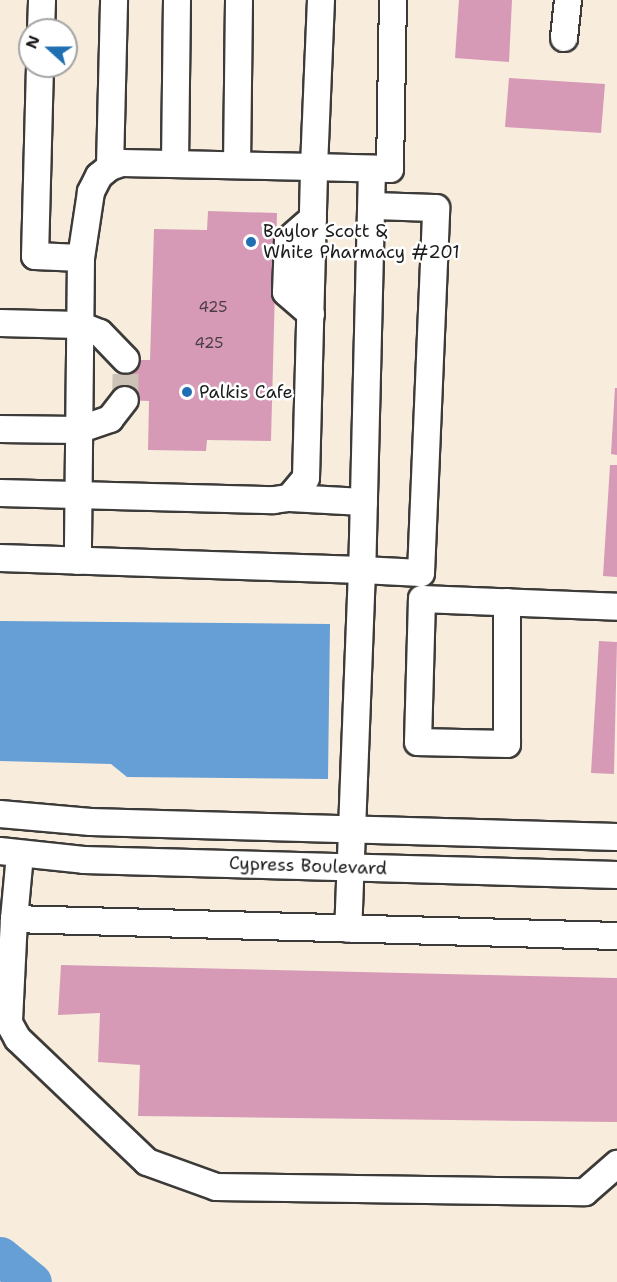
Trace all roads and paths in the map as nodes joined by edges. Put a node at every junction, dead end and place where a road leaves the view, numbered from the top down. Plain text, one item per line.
1 (42, 0) edge
2 (114, 0) edge
3 (177, 0) edge
4 (239, 0) edge
5 (321, 0) edge
6 (393, 0) edge
7 (568, 0) edge
8 (41, 18) edge
9 (564, 38) dead end
10 (40, 78) edge
11 (175, 164) junction
12 (237, 165) junction
13 (110, 167) junction
14 (314, 167) junction
15 (372, 169) junction
16 (372, 206) junction
17 (81, 258) junction
18 (0, 323) edge
19 (79, 325) junction
20 (126, 360) dead end
21 (125, 400) tunnel mouth
22 (0, 429) edge
23 (78, 430) junction
24 (0, 493) edge
25 (78, 494) junction
26 (289, 498) junction
27 (364, 502) junction
28 (0, 558) edge
29 (78, 561) junction
30 (363, 570) junction
31 (422, 573) junction
32 (422, 599) junction
33 (507, 603) junction
34 (617, 607) edge
35 (0, 814) edge
36 (353, 830) junction
37 (617, 837) edge
38 (10, 853) edge
39 (352, 868) junction
40 (617, 875) edge
41 (14, 919) junction
42 (348, 929) junction
43 (617, 936) edge
44 (617, 1164) edge

1 - 8 street
2 - 13 street
3 - 11 street
4 - 12 street
5 - 14 street
6 - 15 street
7 - 9 street
10 - 17 street
11 - 12 street
11 - 13 street
12 - 14 street
13 - 17 street
14 - 15 street
14 - 26 street
15 - 16 street
16 - 27 street
16 - 31 street
17 - 19 street
18 - 19 street
19 - 20 street
19 - 23 street
21 - 23 street
22 - 23 street
23 - 25 street
24 - 25 street
25 - 26 street
25 - 29 street
26 - 27 street
27 - 30 street
28 - 29 street
29 - 30 street
30 - 31 street
30 - 36 street
31 - 32 street
32 - 33 street
32 - 33 street
33 - 34 street
35 - 36 street, Cypress Boulevard
36 - 37 street, Cypress Boulevard
36 - 39 street
38 - 39 street, Cypress Boulevard
38 - 41 street
39 - 40 street, Cypress Boulevard
39 - 42 street
41 - 42 street
41 - 44 street
42 - 43 street

